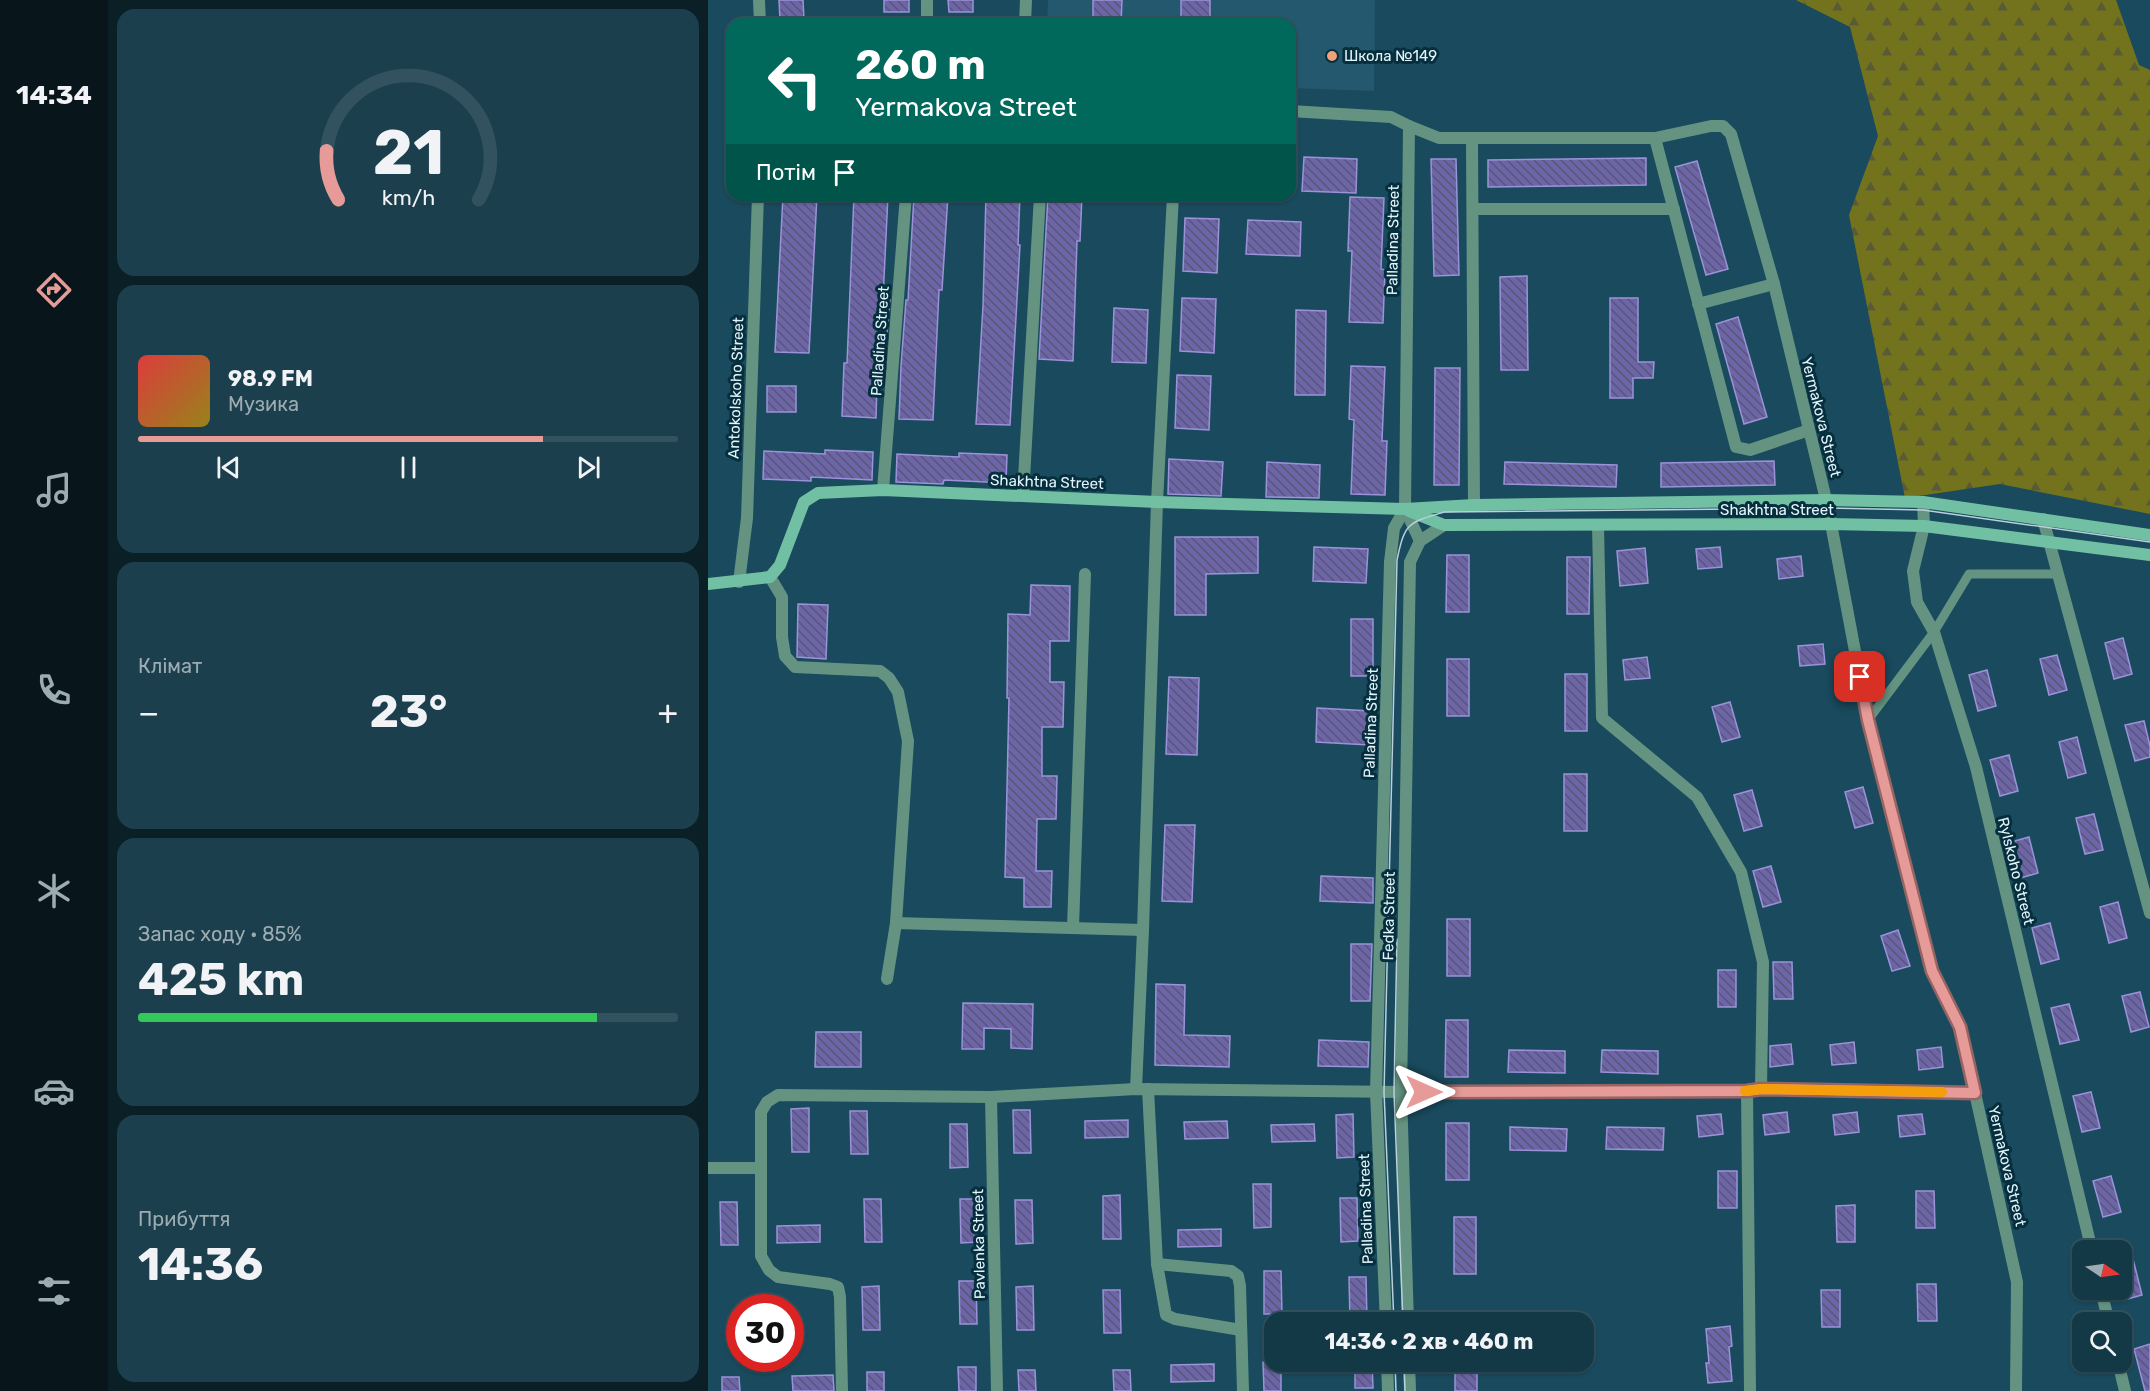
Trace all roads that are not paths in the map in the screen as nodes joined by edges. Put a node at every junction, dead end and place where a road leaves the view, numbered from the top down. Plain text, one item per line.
1 (759, 0) edge
2 (927, 0) edge
3 (1026, 0) edge
4 (760, 18) edge
5 (927, 18) edge
6 (1025, 18) edge
7 (1296, 111) edge
8 (1409, 126) junction
9 (1472, 138) junction
10 (1655, 138) junction
11 (758, 201) edge
12 (906, 201) edge
13 (1040, 201) edge
14 (1173, 201) edge
15 (1473, 209) junction
16 (1674, 209) junction
17 (1773, 284) junction
18 (1698, 304) junction
19 (1809, 430) junction
20 (884, 490) junction
21 (1023, 496) junction
22 (1826, 500) junction
23 (1157, 502) junction
24 (1923, 502) junction
25 (1474, 505) junction
26 (1405, 509) junction
27 (2043, 519) junction
28 (1831, 524) junction
29 (1444, 525) junction
30 (1598, 525) junction
31 (1924, 526) junction
32 (2150, 535) edge
33 (1420, 541) junction
34 (2049, 542) junction
35 (2150, 555) edge
36 (1085, 574) dead end
37 (2058, 574) junction
38 (770, 577) junction
39 (740, 582) junction
40 (708, 584) edge
41 (1934, 632) junction
42 (1868, 720) junction
43 (2150, 913) edge
44 (896, 923) junction
45 (1073, 927) junction
46 (1143, 930) junction
47 (887, 979) dead end
48 (1142, 1089) junction
49 (1761, 1089) junction
50 (1747, 1091) junction
51 (1376, 1092) junction
52 (1401, 1092) junction
53 (1975, 1093) junction
54 (991, 1097) junction
55 (708, 1168) edge
56 (760, 1168) junction
57 (2089, 1240) edge
58 (1156, 1264) junction
59 (1386, 1312) edge
60 (1408, 1312) edge
61 (1241, 1330) junction
62 (1387, 1372) edge
63 (1409, 1372) edge
64 (2121, 1372) edge
65 (843, 1391) edge
66 (997, 1391) edge
67 (1243, 1391) edge
68 (1388, 1391) edge
69 (1410, 1391) edge
70 (1750, 1391) edge
71 (2016, 1391) edge
72 (2126, 1391) edge

1 - 4 street
2 - 5 street
3 - 6 street
7 - 8 street, Yermakova Street
8 - 9 street, Yermakova Street
8 - 26 street, Palladina Street
9 - 10 street, Yermakova Street
9 - 15 street
10 - 16 street
10 - 17 street, Yermakova Street
11 - 39 street, Antokolskoho Street
12 - 20 street, Palladina Street
13 - 21 street
14 - 23 street
15 - 16 street
15 - 25 street
16 - 18 street
17 - 18 street
17 - 19 street, Yermakova Street
18 - 19 street
19 - 22 street, Yermakova Street
20 - 21 main road, Shakhtna Street
20 - 38 main road, Shakhtna Street
21 - 23 main road, Shakhtna Street
22 - 24 main road, Shakhtna Street
22 - 25 main road, Shakhtna Street
22 - 28 street, Yermakova Street
23 - 26 main road, Shakhtna Street
23 - 46 street
24 - 27 main road, Shakhtna Street
24 - 31 street, Rylskoho Street
25 - 26 main road, Shakhtna Street
26 - 29 main road, Shakhtna Street
26 - 33 street
26 - 51 street, Palladina Street
27 - 32 main road, Shakhtna Street
27 - 34 street
28 - 30 main road, Shakhtna Street
28 - 31 main road, Shakhtna Street
28 - 42 street, Yermakova Street
29 - 30 main road, Shakhtna Street
29 - 33 street
30 - 49 street
31 - 34 main road, Shakhtna Street
31 - 41 street, Rylskoho Street
33 - 52 street, Fedka Street
34 - 35 main road, Shakhtna Street
34 - 37 street
36 - 45 street
37 - 41 lane
37 - 43 street
38 - 39 main road
38 - 44 street
39 - 40 main road
41 - 42 lane
41 - 57 street, Rylskoho Street
42 - 53 street, Yermakova Street
44 - 45 street
44 - 47 street
45 - 46 street
46 - 48 street
48 - 51 street
48 - 54 street
48 - 58 street
49 - 50 street
49 - 53 street
50 - 52 street
50 - 70 street
51 - 52 street
51 - 59 street, Palladina Street
52 - 60 street, Fedka Street
53 - 71 street, Yermakova Street
54 - 56 street
54 - 66 street, Pavlenka Street
55 - 56 street
56 - 65 street
58 - 61 street
58 - 61 street
61 - 67 street
62 - 68 street
63 - 69 street
64 - 72 street

